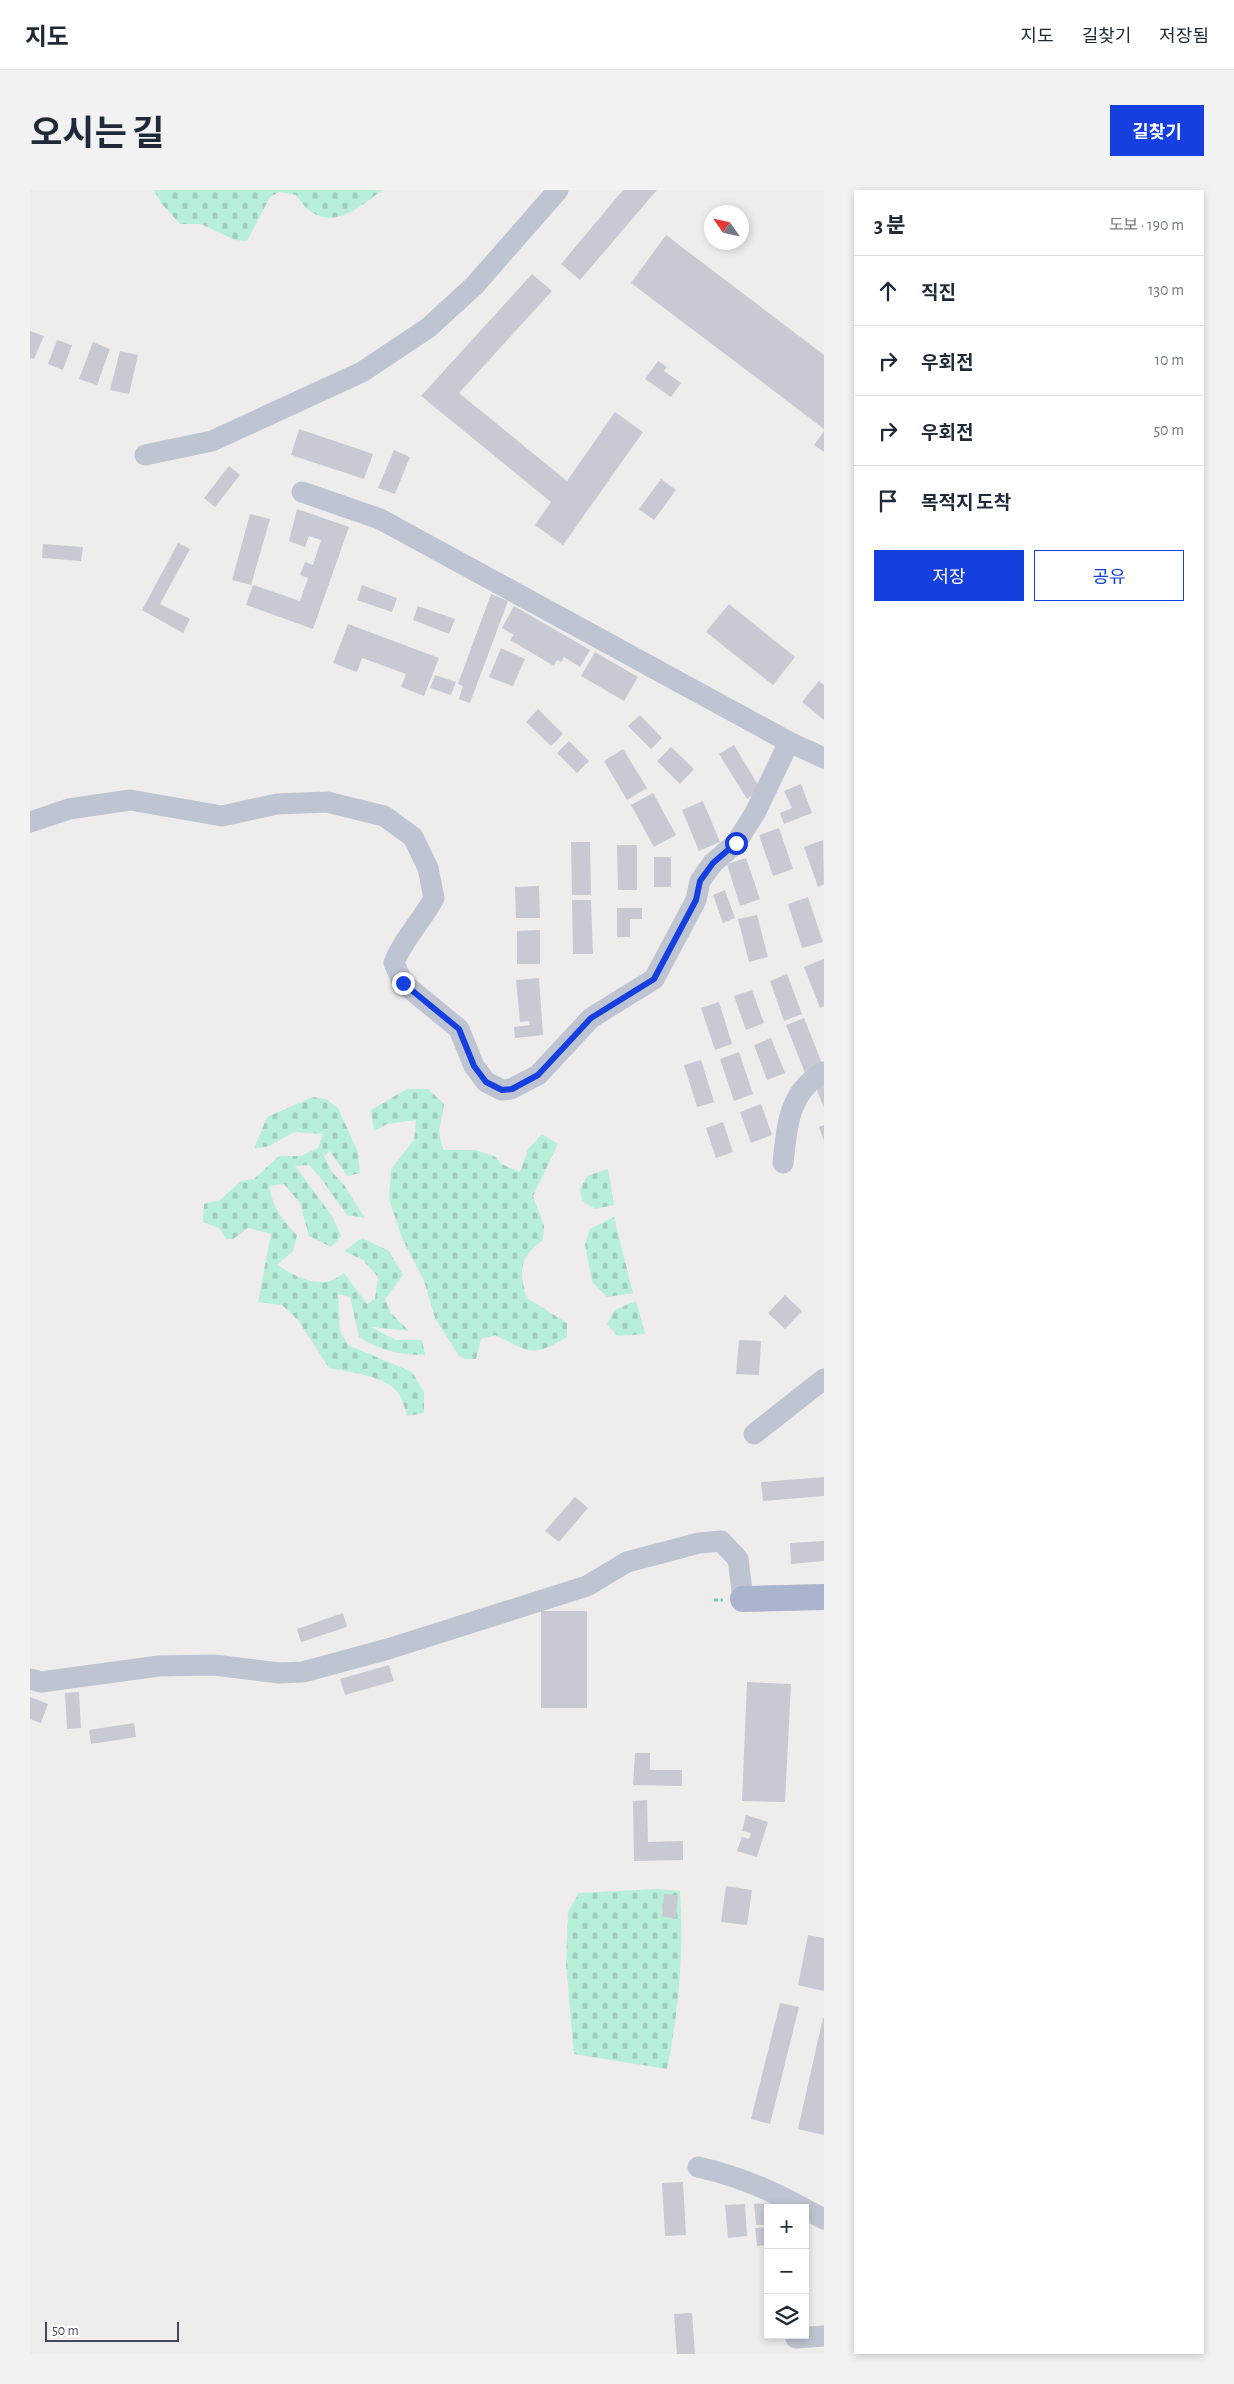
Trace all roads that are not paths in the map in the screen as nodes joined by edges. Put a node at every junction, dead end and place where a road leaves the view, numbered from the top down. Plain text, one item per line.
1 (558, 190) edge
2 (145, 456) dead end
3 (302, 492) dead end
4 (789, 742) junction
5 (824, 758) edge
6 (30, 822) edge
7 (824, 1072) edge
8 (783, 1163) dead end
9 (824, 1379) edge
10 (754, 1434) dead end
11 (824, 1597) edge
12 (743, 1598) joint
13 (30, 1680) edge
14 (698, 2167) dead end
15 (796, 2204) edge
16 (809, 2211) edge
17 (824, 2219) edge
18 (824, 2336) edge
19 (809, 2337) edge

1 - 2 street
3 - 4 street
4 - 5 street
4 - 6 street
7 - 8 street
9 - 10 street
11 - 12 main road
12 - 13 street
14 - 15 street
16 - 17 street
18 - 19 street

